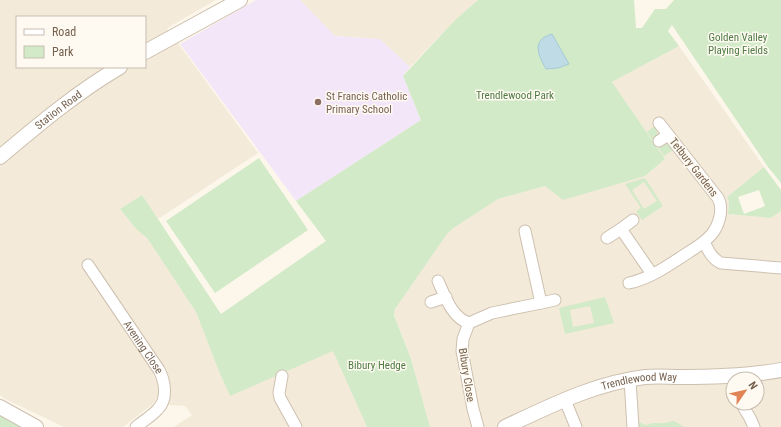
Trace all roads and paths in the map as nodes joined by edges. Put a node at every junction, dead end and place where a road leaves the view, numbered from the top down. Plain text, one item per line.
1 (240, 0) edge
2 (146, 51) edge
3 (118, 68) edge
4 (659, 123) dead end
5 (668, 135) junction
6 (659, 141) dead end
7 (0, 158) edge
8 (633, 220) dead end
9 (620, 229) junction
10 (524, 231) dead end
11 (606, 238) dead end
12 (704, 242) junction
13 (88, 265) dead end
14 (781, 268) edge
15 (652, 274) junction
16 (438, 281) dead end
17 (629, 283) dead end
18 (446, 296) junction
19 (555, 300) dead end
20 (431, 302) dead end
21 (541, 303) junction
22 (469, 323) junction
23 (781, 370) edge
24 (765, 372) edge
25 (282, 376) dead end
26 (725, 377) edge
27 (630, 380) junction
28 (565, 400) junction
29 (0, 407) edge
30 (746, 411) edge
31 (36, 427) edge
32 (136, 427) edge
33 (296, 427) edge
34 (478, 427) edge
35 (505, 427) edge
36 (576, 427) edge
37 (633, 427) edge
38 (754, 427) edge

1 - 2 street
3 - 7 street, Station Road
4 - 5 street, Tetbury Gardens
5 - 6 street, Tetbury Gardens
5 - 12 street, Tetbury Gardens
8 - 9 street
9 - 11 street
9 - 15 street
10 - 21 street
12 - 14 street
12 - 15 street, Tetbury Gardens
13 - 32 street, Avening Close
15 - 17 street, Tetbury Gardens
16 - 18 street
18 - 20 street
18 - 22 street
19 - 21 street
21 - 22 street
22 - 34 street, Bibury Close
23 - 24 street, Trendlewood Way
25 - 33 street
26 - 27 street, Trendlewood Way
27 - 28 street, Trendlewood Way
27 - 37 street
28 - 35 street, Trendlewood Way
28 - 36 street
29 - 31 street
30 - 38 street

